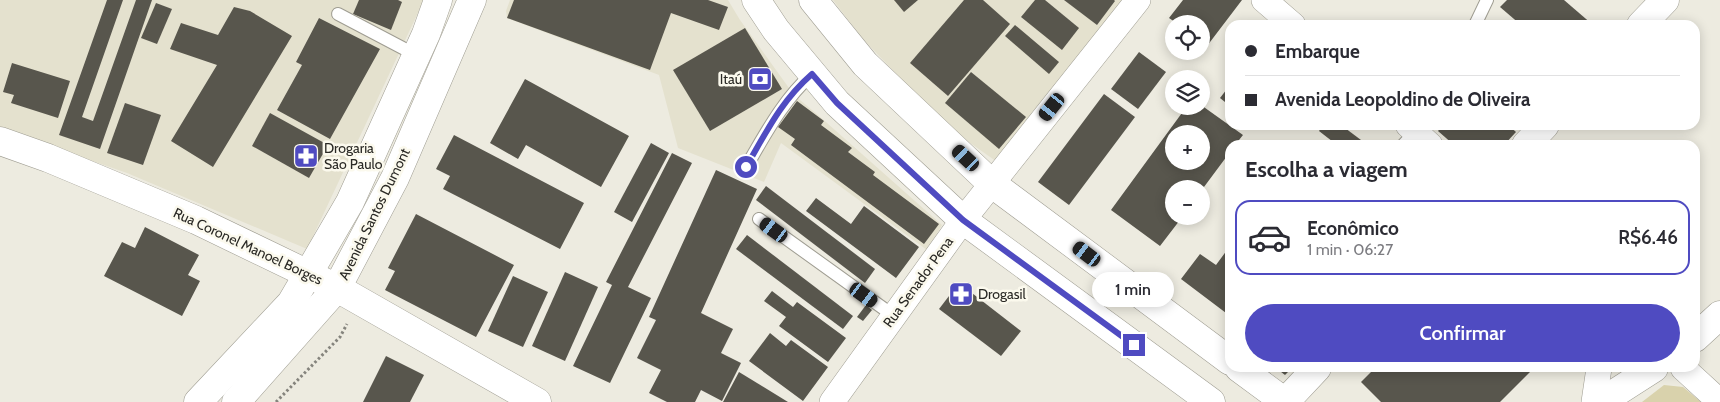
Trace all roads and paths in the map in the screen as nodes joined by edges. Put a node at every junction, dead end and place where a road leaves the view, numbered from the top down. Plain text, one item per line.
1 (438, 0) edge
2 (472, 0) edge
3 (756, 0) edge
4 (813, 0) edge
5 (1138, 0) edge
6 (1264, 0) edge
7 (1487, 0) edge
8 (1665, 0) edge
9 (338, 14) dead end
10 (1286, 20) edge
11 (1477, 20) edge
12 (1646, 20) edge
13 (416, 55) junction
14 (812, 74) junction
15 (1540, 130) edge
16 (1531, 140) edge
17 (0, 141) edge
18 (746, 167) dead end
19 (991, 183) junction
20 (759, 219) dead end
21 (963, 220) junction
22 (308, 274) junction
23 (349, 295) junction
24 (1720, 315) edge
25 (894, 316) junction
26 (1700, 333) edge
27 (1225, 357) edge
28 (1244, 372) edge
29 (1313, 372) edge
30 (1598, 372) edge
31 (1648, 372) edge
32 (1687, 372) edge
33 (198, 402) edge
34 (236, 402) edge
35 (276, 402) edge
36 (537, 402) edge
37 (832, 402) edge
38 (1211, 402) edge
39 (1285, 402) edge
40 (1594, 402) edge
41 (1601, 402) edge
42 (1720, 402) edge

1 - 13 main road, Avenida Santos Dumont
2 - 23 main road, Avenida Santos Dumont
3 - 14 main road
4 - 19 main road
5 - 19 street, Rua Senador Pena
6 - 10 street
7 - 11 lane
8 - 12 main road
9 - 13 lane
13 - 22 main road, Avenida Santos Dumont
14 - 18 lane
14 - 21 main road
15 - 16 main road
17 - 22 main road, Rua Coronel Manoel Borges
19 - 21 street, Rua Senador Pena
19 - 27 main road
20 - 25 lane
21 - 25 street, Rua Senador Pena
21 - 38 main road
22 - 23 main road, Rua Coronel Manoel Borges
22 - 33 main road, Avenida Santos Dumont
23 - 34 main road, Avenida Santos Dumont
23 - 35 path
23 - 36 main road, Rua Coronel Manoel Borges
24 - 26 main road
25 - 37 street, Rua Senador Pena
28 - 39 main road
29 - 39 main road
30 - 40 street
31 - 41 main road
32 - 42 street

